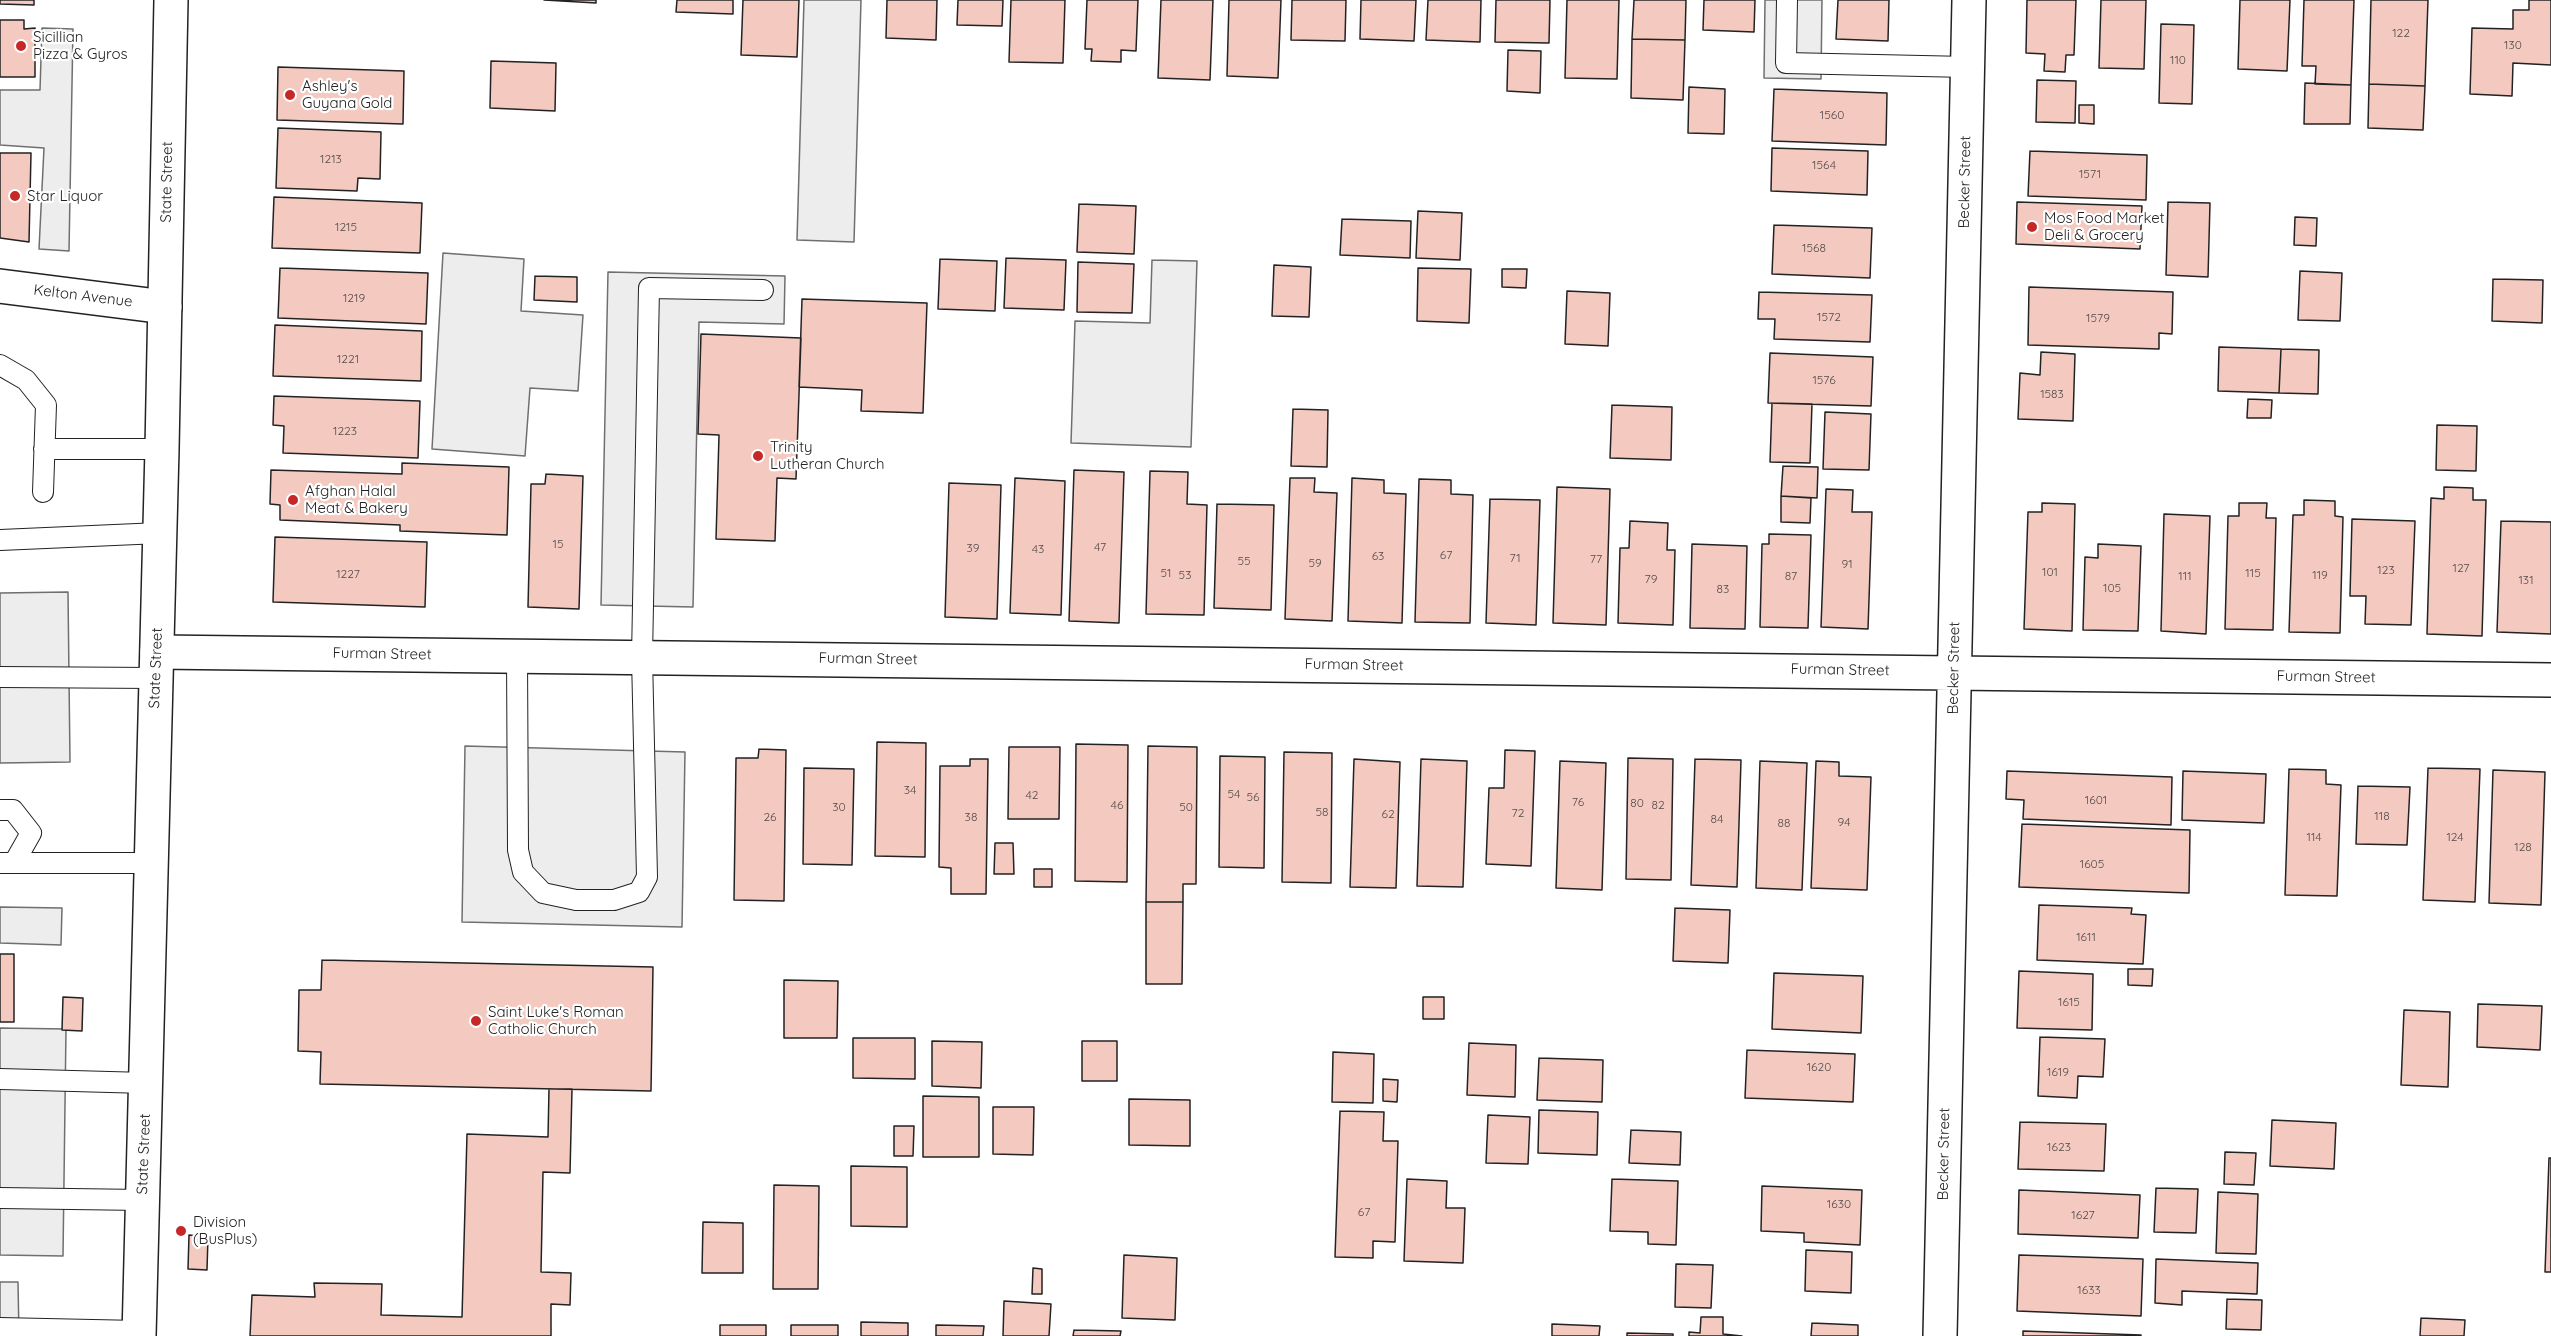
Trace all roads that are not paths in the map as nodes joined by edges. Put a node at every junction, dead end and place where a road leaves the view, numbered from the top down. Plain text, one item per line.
1 (171, 0) edge
2 (1787, 0) edge
3 (1969, 0) edge
4 (1967, 67) junction
5 (0, 286) edge
6 (763, 290) dead end
7 (165, 307) junction
8 (0, 365) edge
9 (44, 449) junction
10 (162, 449) junction
11 (44, 492) dead end
12 (160, 533) junction
13 (0, 540) edge
14 (517, 656) junction
15 (642, 657) junction
16 (156, 665) junction
17 (1954, 672) junction
18 (0, 677) edge
19 (2551, 680) edge
20 (0, 810) edge
21 (7, 863) edge
22 (151, 863) junction
23 (0, 1079) edge
24 (146, 1083) junction
25 (0, 1198) edge
26 (142, 1200) junction
27 (0, 1328) edge
28 (139, 1334) edge
29 (3, 1336) edge
30 (1940, 1336) edge

1 - 7 street, State Street
2 - 4 lane
3 - 4 street, Becker Street
4 - 17 street, Becker Street
5 - 7 street, Kelton Avenue
6 - 15 lane
7 - 10 street, State Street
8 - 9 lane
9 - 10 lane
9 - 11 lane
10 - 12 street, State Street
12 - 13 lane
12 - 16 street, State Street
14 - 15 street, Furman Street
14 - 15 lane
14 - 16 street, Furman Street
15 - 17 street, Furman Street
16 - 18 lane
16 - 22 street, State Street
17 - 19 street, Furman Street
17 - 30 street, Becker Street
20 - 21 lane
21 - 22 lane
22 - 24 street, State Street
23 - 24 lane
24 - 26 street, State Street
25 - 26 lane
26 - 28 street, State Street
27 - 28 lane
27 - 29 lane

